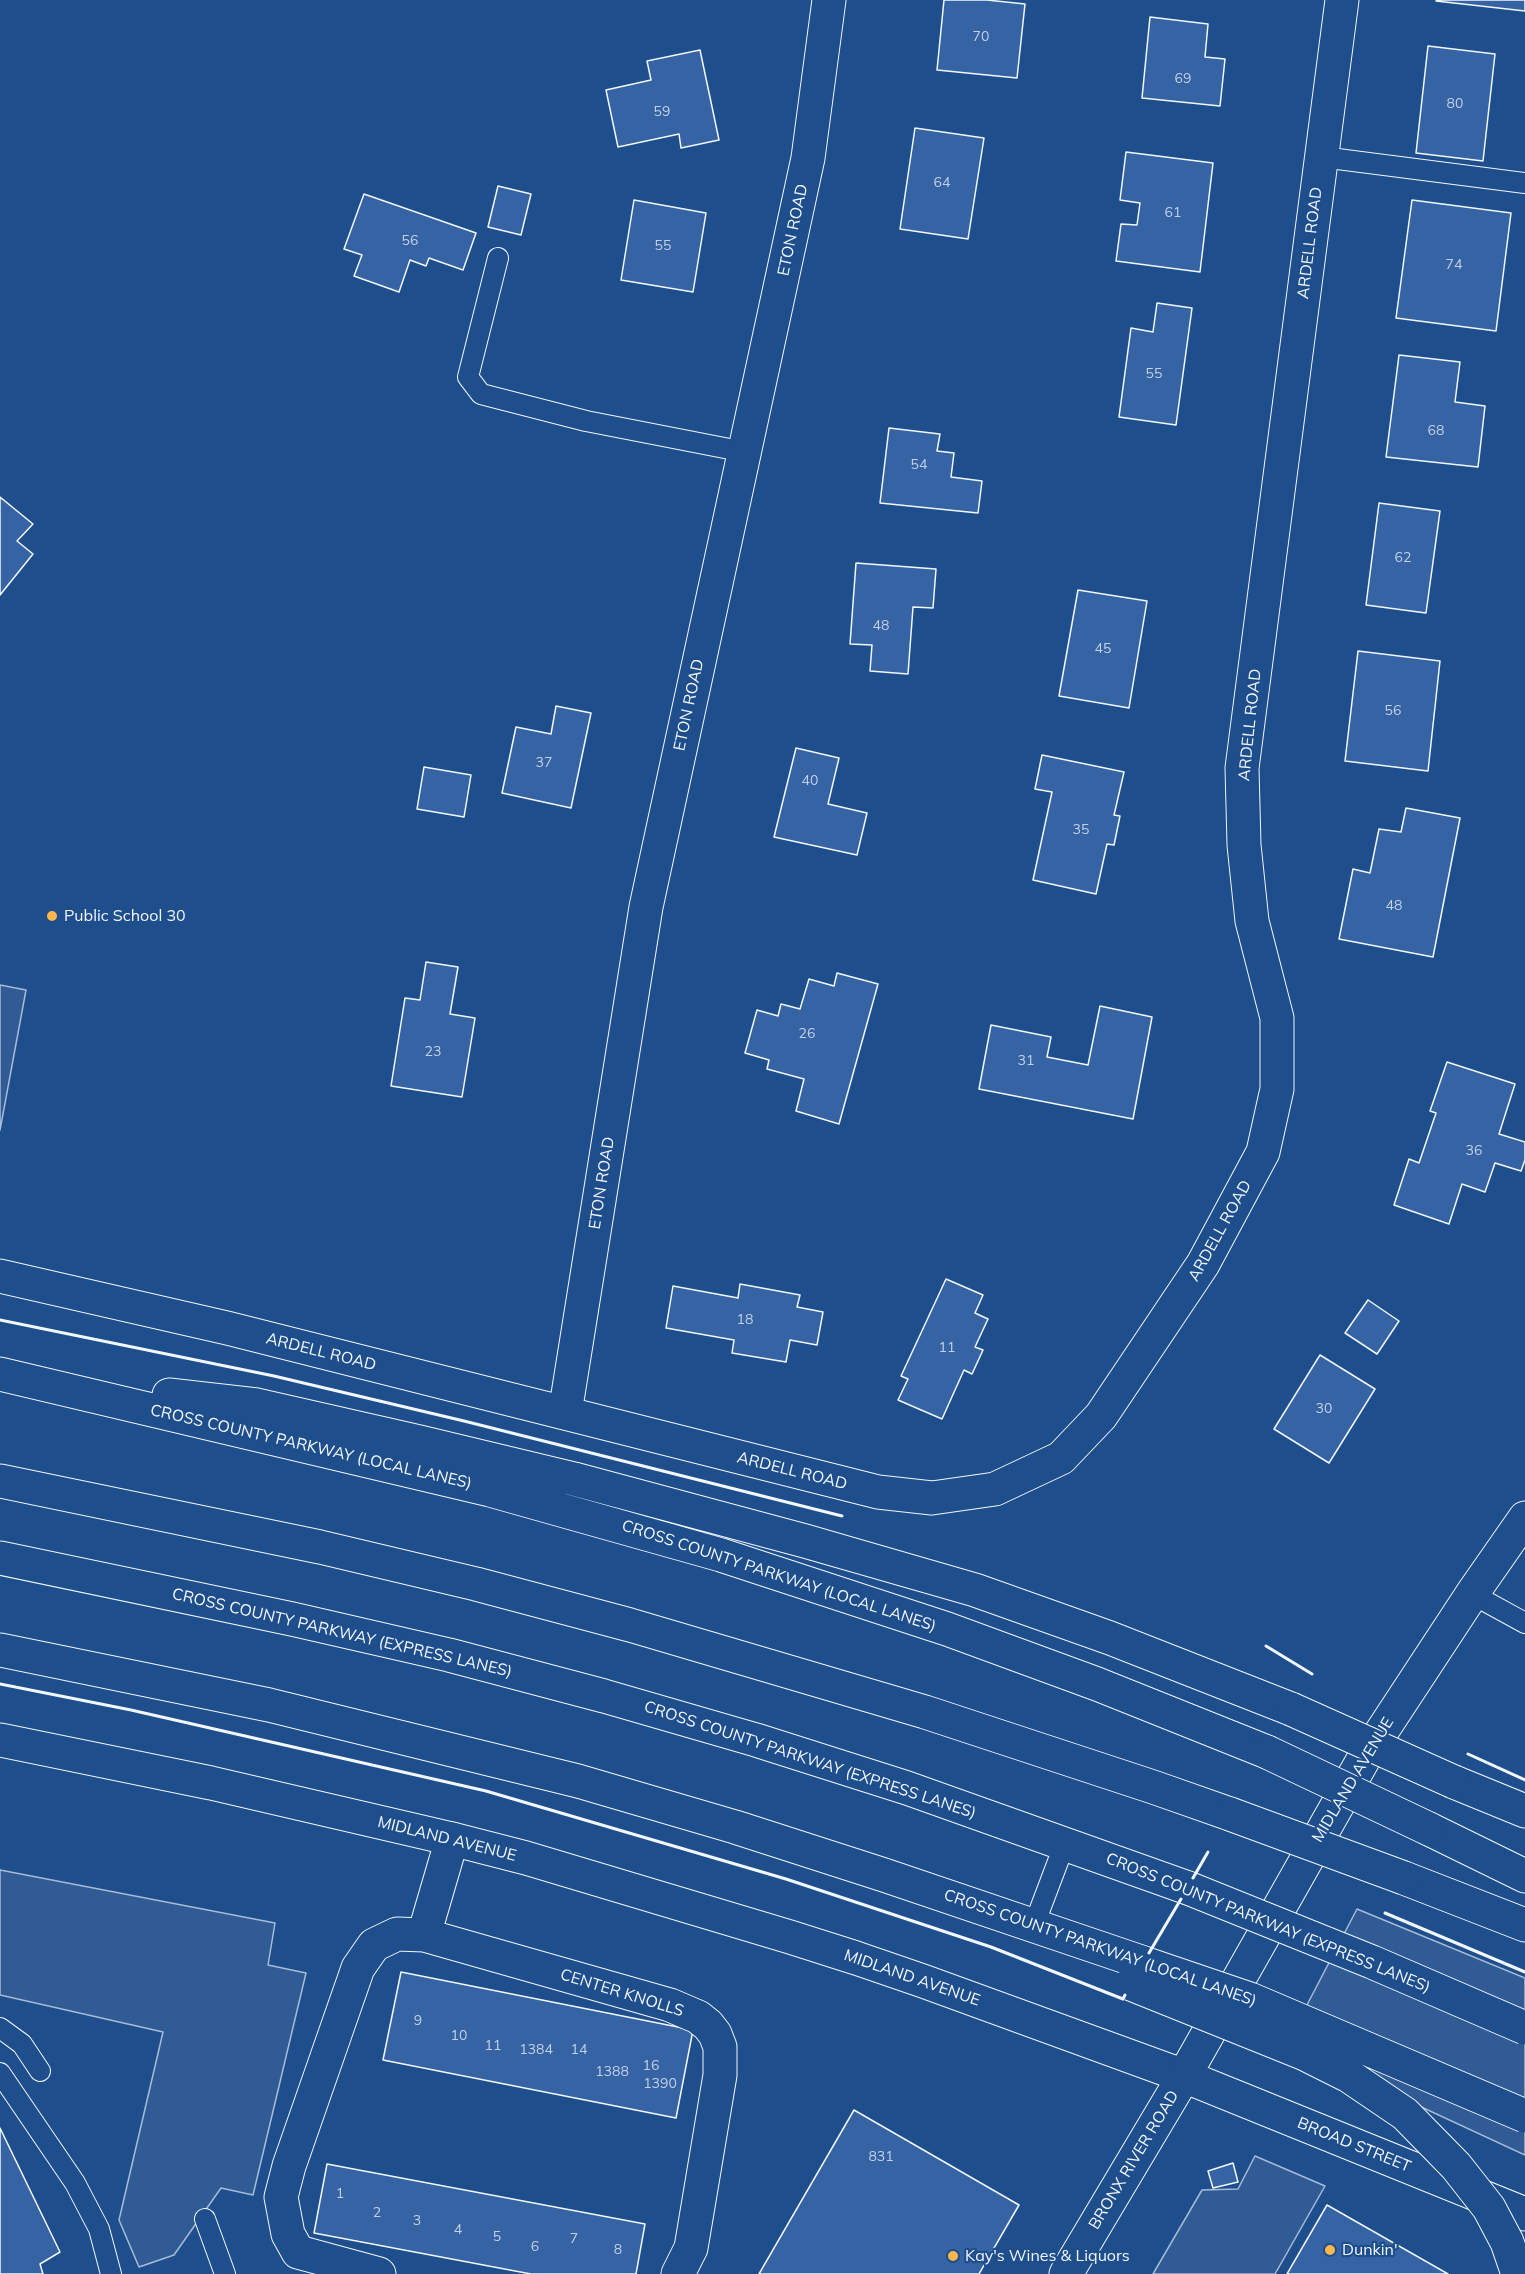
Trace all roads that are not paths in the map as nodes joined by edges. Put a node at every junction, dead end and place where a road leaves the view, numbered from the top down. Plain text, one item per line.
1 (829, 0) edge
2 (1342, 0) edge
3 (1322, 157) junction
4 (1525, 183) edge
5 (498, 258) dead end
6 (745, 452) junction
7 (0, 1276) edge
8 (13, 1377) edge
9 (565, 1413) junction
10 (0, 1481) edge
11 (1525, 1518) edge
12 (0, 1558) edge
13 (1472, 1594) junction
14 (1525, 1623) edge
15 (0, 1650) edge
16 (0, 1740) edge
17 (1525, 1811) edge
18 (452, 1839) junction
19 (1065, 1843) junction
20 (1525, 1876) edge
21 (957, 1899) junction
22 (1034, 1925) junction
23 (1525, 1925) edge
24 (424, 1935) junction
25 (1137, 1974) junction
26 (0, 2028) edge
27 (1525, 2028) edge
28 (40, 2071) dead end
29 (0, 2073) edge
30 (1184, 2076) junction
31 (1525, 2116) edge
32 (1525, 2214) edge
33 (205, 2219) dead end
34 (111, 2274) edge
35 (225, 2274) edge
36 (379, 2274) edge
37 (678, 2274) edge
38 (1066, 2274) edge
39 (1518, 2274) edge

1 - 6 main road, ETON ROAD
2 - 3 main road, ARDELL ROAD
3 - 4 lane
3 - 9 main road, ARDELL ROAD
5 - 6 lane
6 - 9 main road, ETON ROAD
7 - 9 main road, ARDELL ROAD
8 - 17 main road, bridge
8 - 20 main road, CROSS COUNTY PARKWAY (LOCAL LANES), bridge
10 - 23 main road, bridge
11 - 13 main road, MIDLAND AVENUE
12 - 19 main road, CROSS COUNTY PARKWAY (EXPRESS LANES)
13 - 14 lane
13 - 30 main road, MIDLAND AVENUE
15 - 21 main road, CROSS COUNTY PARKWAY (LOCAL LANES)
16 - 18 main road, MIDLAND AVENUE
18 - 24 main road
18 - 30 main road, MIDLAND AVENUE
19 - 22 lane
19 - 27 main road, CROSS COUNTY PARKWAY (EXPRESS LANES), bridge
21 - 22 main road, CROSS COUNTY PARKWAY (LOCAL LANES)
21 - 25 main road
22 - 25 main road, CROSS COUNTY PARKWAY (LOCAL LANES)
24 - 36 main road, CENTER KNOLLS
24 - 37 main road, CENTER KNOLLS
25 - 31 main road, CROSS COUNTY PARKWAY (LOCAL LANES), bridge
25 - 39 main road, bridge
26 - 28 lane
29 - 34 lane
30 - 32 main road, BROAD STREET
30 - 38 main road, BRONX RIVER ROAD
33 - 35 lane

